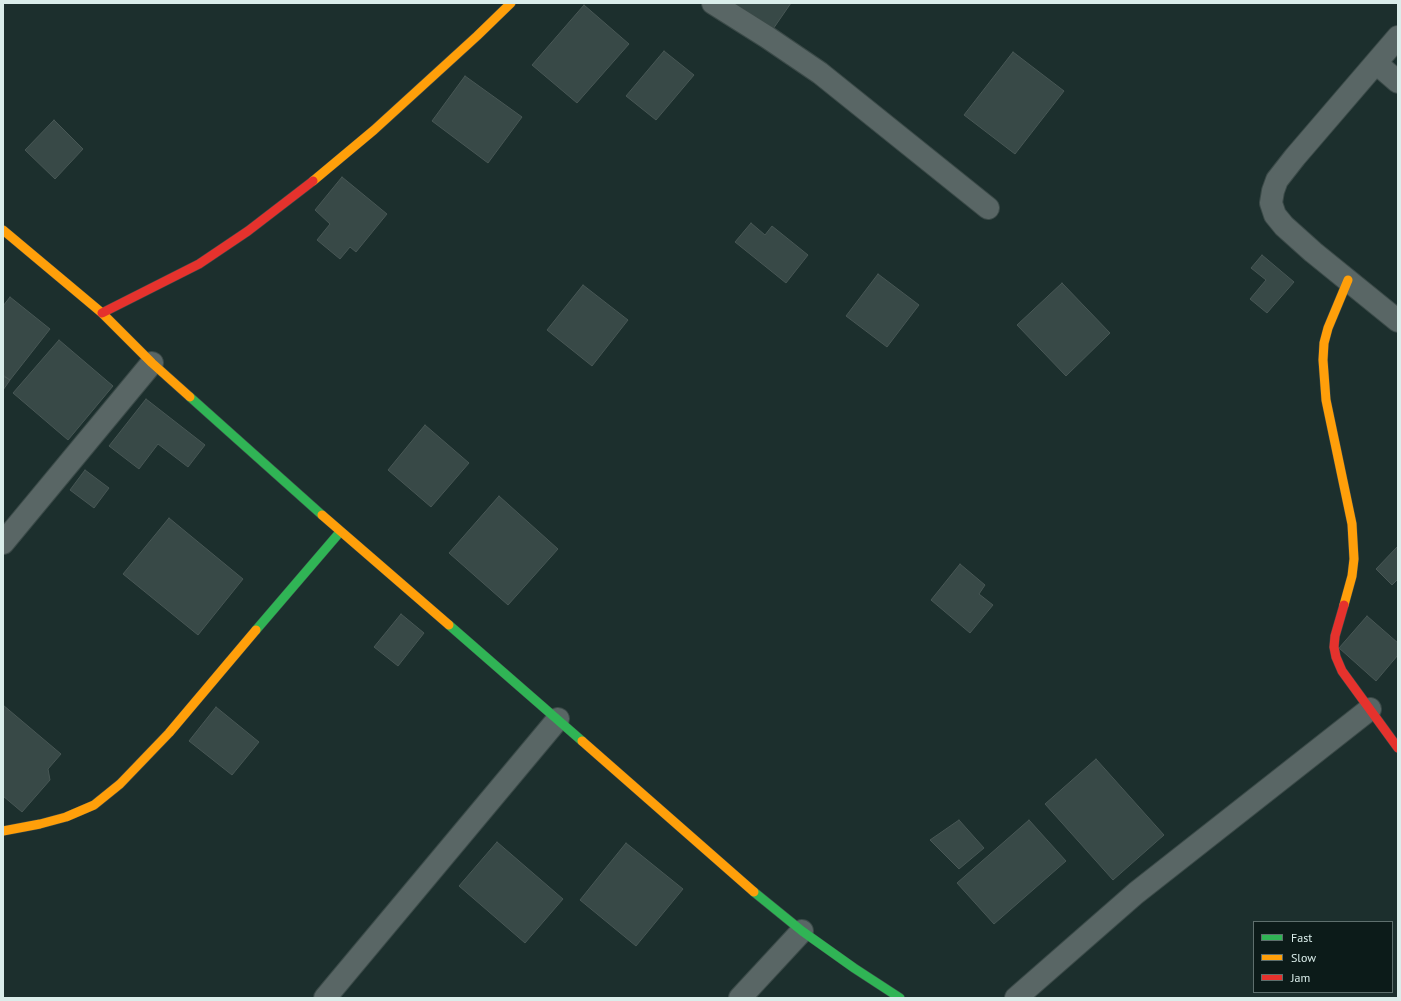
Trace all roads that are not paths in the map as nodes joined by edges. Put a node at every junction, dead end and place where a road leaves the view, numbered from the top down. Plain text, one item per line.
1 (511, 3) edge
2 (713, 3) edge
3 (1398, 37) edge
4 (1376, 63) junction
5 (1398, 82) edge
6 (988, 208) dead end
7 (3, 230) edge
8 (1348, 280) junction
9 (102, 313) junction
10 (1398, 321) edge
11 (152, 363) junction
12 (340, 532) junction
13 (3, 543) edge
14 (1370, 709) junction
15 (558, 719) junction
16 (1398, 748) edge
17 (3, 831) edge
18 (802, 931) junction
19 (325, 998) edge
20 (740, 998) edge
21 (900, 998) edge
22 (1016, 998) edge

1 - 9 street
2 - 6 street
3 - 4 street
4 - 5 street
4 - 8 street
7 - 9 street
8 - 10 street
8 - 14 street
9 - 11 street
11 - 12 street
11 - 13 street
12 - 15 street
12 - 17 street
14 - 16 street
14 - 22 street
15 - 18 street
15 - 19 street
18 - 20 street
18 - 21 street

